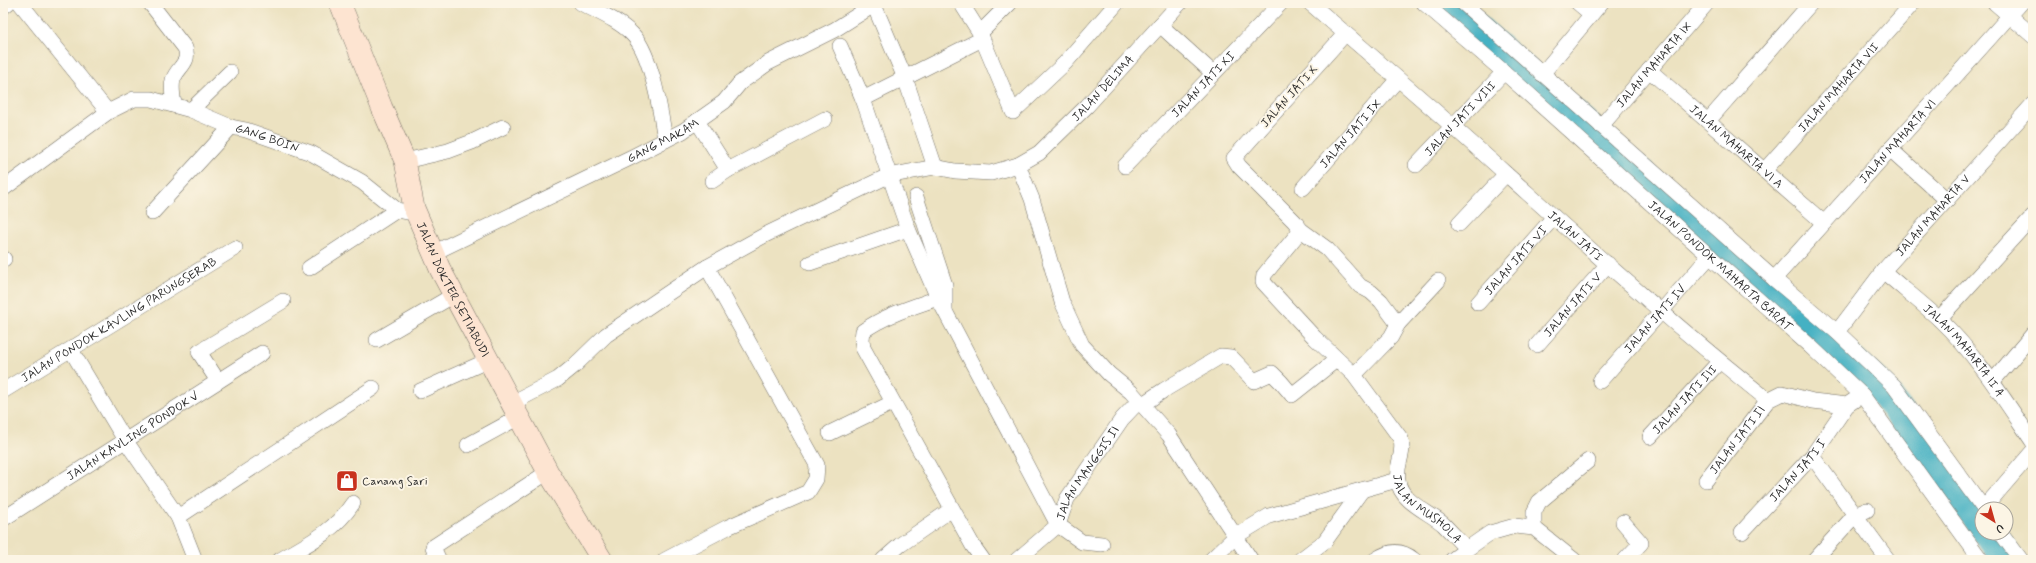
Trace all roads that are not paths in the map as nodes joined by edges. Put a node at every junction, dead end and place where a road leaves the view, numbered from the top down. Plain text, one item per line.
1 (8, 3) edge
2 (20, 3) edge
3 (150, 3) edge
4 (340, 3) edge
5 (581, 3) edge
6 (961, 3) edge
7 (1010, 3) edge
8 (1117, 3) edge
9 (1180, 3) edge
10 (1281, 3) edge
11 (1310, 3) edge
12 (1424, 3) edge
13 (1463, 3) edge
14 (1578, 3) edge
15 (1601, 3) edge
16 (1707, 3) edge
17 (1811, 3) edge
18 (1913, 3) edge
19 (1995, 3) edge
20 (2021, 3) edge
21 (875, 4) edge
22 (3, 7) edge
23 (1591, 14) junction
24 (2010, 16) junction
25 (1160, 25) junction
26 (1345, 34) junction
27 (981, 36) junction
28 (2033, 36) edge
29 (840, 46) dead end
30 (1649, 70) junction
31 (230, 72) dead end
32 (1504, 72) junction
33 (1213, 73) junction
34 (1542, 74) junction
35 (905, 78) junction
36 (1398, 79) junction
37 (863, 100) junction
38 (2033, 104) edge
39 (174, 106) junction
40 (191, 110) junction
41 (108, 112) junction
42 (825, 118) dead end
43 (697, 121) junction
44 (1708, 121) junction
45 (503, 126) dead end
46 (1453, 126) junction
47 (1600, 126) junction
48 (231, 127) junction
49 (666, 140) junction
50 (1890, 149) junction
51 (405, 161) junction
52 (1018, 165) junction
53 (1416, 165) dead end
54 (1125, 166) dead end
55 (935, 167) junction
56 (728, 170) junction
57 (1764, 171) junction
58 (1506, 174) junction
59 (888, 176) junction
60 (712, 181) dead end
61 (3, 188) edge
62 (1303, 188) dead end
63 (916, 197) dead end
64 (1946, 200) junction
65 (406, 209) junction
66 (152, 213) dead end
67 (2033, 216) edge
68 (1554, 218) junction
69 (1824, 223) junction
70 (1459, 224) dead end
71 (908, 229) junction
72 (1301, 230) junction
73 (235, 248) dead end
74 (433, 253) junction
75 (1710, 256) junction
76 (810, 263) dead end
77 (1608, 264) junction
78 (707, 267) junction
79 (309, 268) dead end
80 (1883, 271) junction
81 (1774, 279) junction
82 (1438, 281) dead end
83 (454, 295) junction
84 (938, 298) junction
85 (283, 301) dead end
86 (1478, 303) dead end
87 (1662, 312) junction
88 (945, 313) junction
89 (1939, 319) junction
90 (1398, 324) junction
91 (1837, 332) junction
92 (2033, 334) edge
93 (377, 340) dead end
94 (1537, 344) dead end
95 (71, 350) junction
96 (262, 353) dead end
97 (489, 360) junction
98 (1336, 360) junction
99 (1719, 362) junction
100 (1354, 375) junction
101 (218, 381) junction
102 (1600, 381) dead end
103 (1992, 381) junction
104 (373, 388) dead end
105 (3, 391) edge
106 (420, 391) dead end
107 (1862, 395) junction
108 (1768, 400) junction
109 (1141, 402) junction
110 (892, 403) junction
111 (1847, 405) junction
112 (516, 410) junction
113 (830, 433) dead end
114 (1650, 437) dead end
115 (125, 440) junction
116 (2033, 442) edge
117 (468, 445) dead end
118 (2033, 451) edge
119 (1812, 456) junction
120 (1588, 461) dead end
121 (548, 472) junction
122 (1397, 480) junction
123 (1706, 480) dead end
124 (1362, 490) junction
125 (1978, 501) edge
126 (1991, 501) edge
127 (353, 503) dead end
128 (952, 509) junction
129 (1861, 513) junction
130 (178, 517) junction
131 (3, 519) edge
132 (1623, 522) dead end
133 (1058, 525) junction
134 (1534, 528) junction
135 (1742, 532) dead end
136 (1236, 536) junction
137 (2007, 541) edge
138 (1102, 544) dead end
139 (1467, 549) junction
140 (433, 553) edge
141 (195, 560) edge
142 (280, 560) edge
143 (602, 560) edge
144 (665, 560) edge
145 (883, 560) edge
146 (983, 560) edge
147 (1016, 560) edge
148 (1211, 560) edge
149 (1252, 560) edge
150 (1300, 560) edge
151 (1375, 560) edge
152 (1414, 560) edge
153 (1452, 560) edge
154 (1574, 560) edge
155 (1625, 560) edge
156 (1814, 560) edge
157 (1888, 560) edge
158 (1982, 560) edge
159 (2020, 560) edge

1 - 22 street
2 - 41 street
3 - 39 street
4 - 51 street, JALAN DOKTER SETIABUDI
5 - 49 street
6 - 27 street
7 - 27 street
8 - 27 street
9 - 25 street, JALAN DELIMA
10 - 33 street, JALAN JATI XI
11 - 26 street, JALAN JATI
12 - 32 street, JALAN PONDOK MAHARTA BARAT
13 - 34 street, JALAN PONDOK MAHARTA BARAT
14 - 23 street
15 - 23 street
16 - 30 street, JALAN MAHARTA IX
17 - 44 street
18 - 57 street, JALAN MAHARTA VII
19 - 24 street
20 - 24 street, JALAN MAHARTA VI
21 - 35 street
21 - 43 street, GANG MAKAM
23 - 34 street
24 - 28 street
24 - 50 street, JALAN MAHARTA VI
25 - 33 street
25 - 52 street, JALAN DELIMA
26 - 36 street, JALAN JATI
26 - 72 street, JALAN JATI X
27 - 35 street
29 - 37 street
30 - 44 street, JALAN MAHARTA VI A
30 - 47 street, JALAN MAHARTA IX
31 - 40 street
32 - 46 street, JALAN JATI VIII
32 - 75 street, JALAN PONDOK MAHARTA BARAT
33 - 54 street, JALAN JATI XI
34 - 47 street, JALAN PONDOK MAHARTA BARAT
35 - 37 street
35 - 55 street
36 - 46 street, JALAN JATI
36 - 62 street, JALAN JATI IX
37 - 59 street
38 - 64 street, JALAN MAHARTA V
39 - 40 street, GANG BOIN
39 - 41 street, GANG BOIN
40 - 48 street, GANG BOIN
41 - 61 street, GANG BOIN
42 - 56 street
43 - 49 street, GANG MAKAM
43 - 56 street
44 - 57 street, JALAN MAHARTA VI A
45 - 51 street
46 - 53 street, JALAN JATI VIII
46 - 58 street, JALAN JATI
47 - 81 street, JALAN PONDOK MAHARTA BARAT
48 - 65 street, GANG BOIN
48 - 66 street
49 - 74 street, GANG MAKAM
50 - 64 street
50 - 69 street, JALAN MAHARTA VI
51 - 65 street, JALAN DOKTER SETIABUDI
52 - 55 street, JALAN DELIMA
52 - 109 street
55 - 59 street
56 - 60 street
57 - 69 street, JALAN MAHARTA VI A
58 - 68 street, JALAN JATI
58 - 70 street
59 - 71 street
59 - 78 street
63 - 88 street
64 - 80 street, JALAN MAHARTA V
65 - 74 street, JALAN DOKTER SETIABUDI
65 - 79 street
67 - 89 street
68 - 77 street, JALAN JATI
68 - 86 street, JALAN JATI VI
69 - 81 street, JALAN MAHARTA VI
71 - 76 street
71 - 84 street
72 - 90 street
72 - 98 street, JALAN MUSHOLA
73 - 95 street, JALAN PONDOK KAVLING PARUNGSERAB
74 - 83 street, JALAN DOKTER SETIABUDI
75 - 87 street, JALAN JATI IV
75 - 107 street, JALAN PONDOK MAHARTA BARAT
77 - 87 street, JALAN JATI
77 - 94 street, JALAN JATI V
78 - 112 street
78 - 144 street
80 - 89 street, JALAN MAHARTA II A
80 - 91 street, JALAN MAHARTA V
81 - 91 street, JALAN PONDOK MAHARTA BARAT
82 - 90 street
83 - 93 street
83 - 97 street, JALAN DOKTER SETIABUDI
84 - 88 street
84 - 110 street
85 - 101 street
87 - 99 street, JALAN JATI
87 - 102 street, JALAN JATI IV
88 - 133 street
89 - 103 street, JALAN MAHARTA II A
90 - 100 street
91 - 125 street, JALAN PONDOK MAHARTA BARAT
92 - 103 street
95 - 105 street, JALAN PONDOK KAVLING PARUNGSERAB
95 - 115 street
96 - 101 street, JALAN KAVLING PONDOK V
97 - 106 street
97 - 112 street, JALAN DOKTER SETIABUDI
98 - 100 street, JALAN MUSHOLA
98 - 109 street, JALAN MANGGIS II
99 - 108 street, JALAN JATI
99 - 114 street, JALAN JATI III
100 - 122 street, JALAN MUSHOLA
101 - 115 street, JALAN KAVLING PONDOK V
103 - 116 street, JALAN MAHARTA II A
104 - 130 street
107 - 111 street
107 - 158 street, JALAN PONDOK MAHARTA BARAT
108 - 111 street
108 - 123 street, JALAN JATI II
109 - 133 street, JALAN MANGGIS II
109 - 136 street
110 - 113 street
110 - 128 street
111 - 119 street, JALAN JATI I
112 - 117 street
112 - 121 street, JALAN DOKTER SETIABUDI
115 - 130 street
115 - 131 street, JALAN KAVLING PONDOK V
118 - 126 street
119 - 129 street
119 - 135 street, JALAN JATI I
120 - 134 street
121 - 140 street
121 - 143 street, JALAN DOKTER SETIABUDI
122 - 124 street
122 - 139 street, JALAN MUSHOLA
124 - 136 street
124 - 150 street
127 - 142 street
128 - 145 street
128 - 146 street
129 - 156 street
129 - 157 street
130 - 141 street
132 - 155 street
133 - 138 street
133 - 147 street, JALAN MANGGIS II
134 - 139 street, JALAN MUSHOLA
134 - 154 street
136 - 148 street
136 - 149 street
137 - 159 street
139 - 153 street
151 - 152 street

